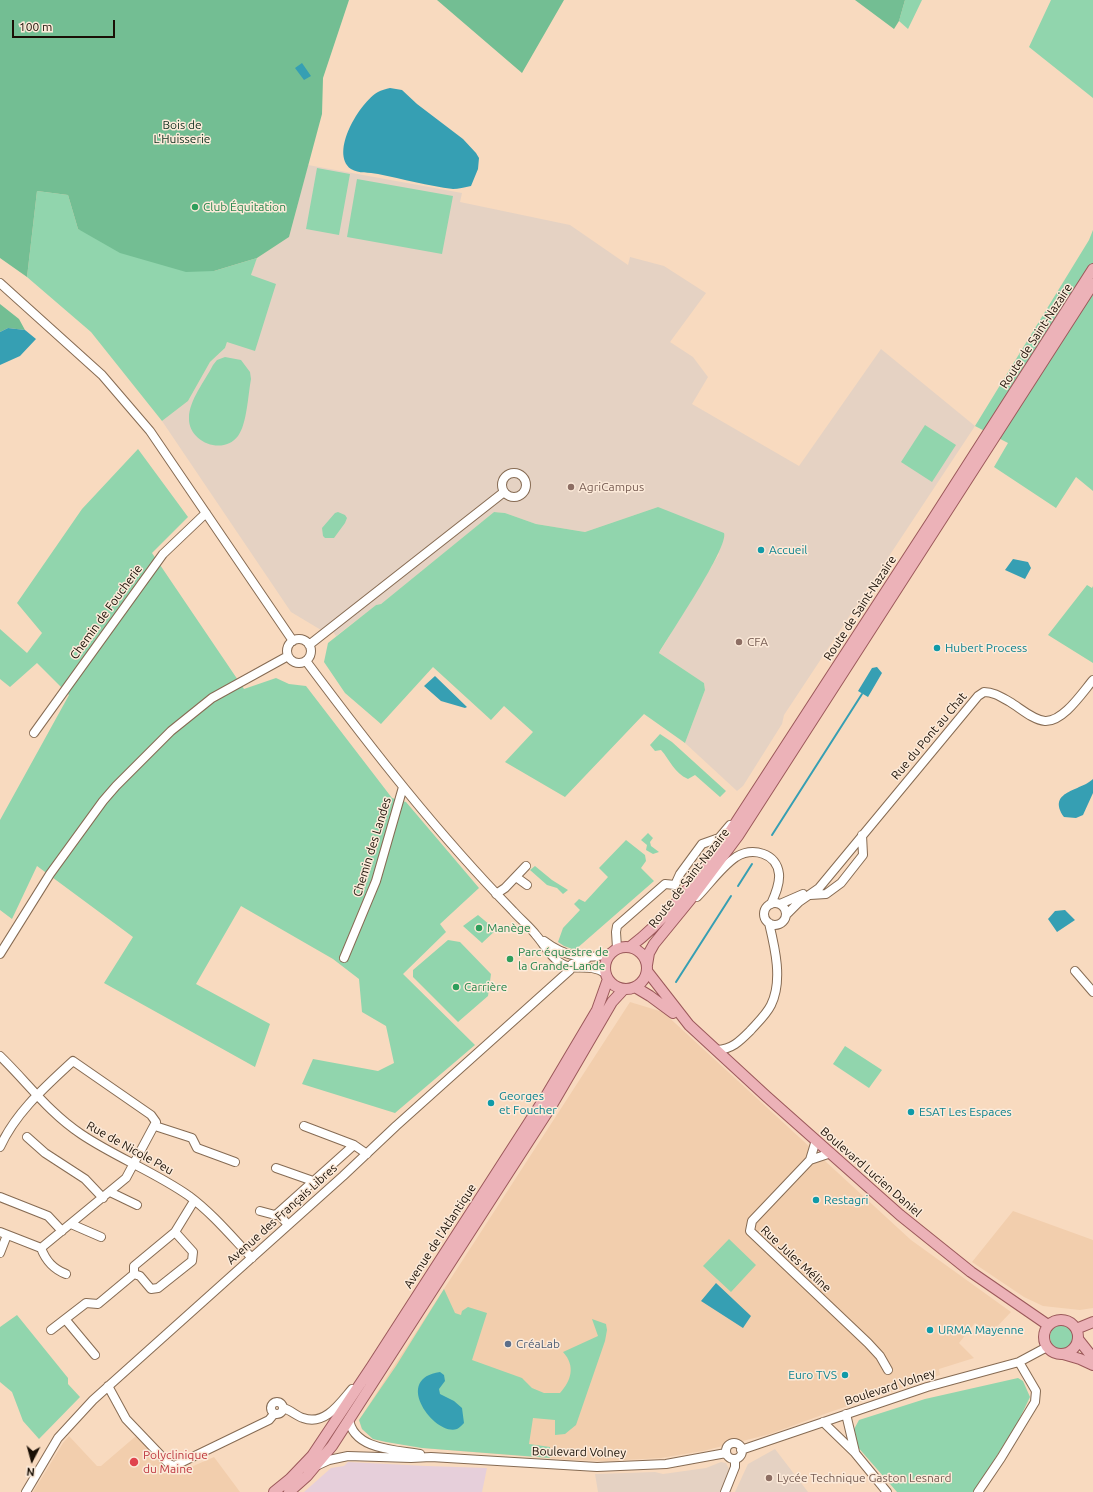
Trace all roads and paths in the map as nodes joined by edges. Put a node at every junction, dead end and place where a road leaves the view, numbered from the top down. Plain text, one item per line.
1 (1093, 268) edge
2 (0, 283) edge
3 (1093, 284) edge
4 (504, 492) dead end
5 (206, 513) junction
6 (293, 641) junction
7 (309, 645) junction
8 (288, 656) junction
9 (306, 661) junction
10 (1093, 680) edge
11 (34, 733) dead end
12 (403, 787) junction
13 (752, 799) junction
14 (862, 835) junction
15 (526, 866) dead end
16 (516, 877) junction
17 (823, 882) junction
18 (527, 885) dead end
19 (675, 885) junction
20 (496, 894) junction
21 (810, 895) junction
22 (681, 898) junction
23 (771, 904) junction
24 (780, 904) junction
25 (786, 915) junction
26 (769, 923) junction
27 (671, 924) junction
28 (536, 935) junction
29 (630, 947) junction
30 (614, 950) junction
31 (0, 954) edge
32 (589, 957) junction
33 (344, 958) dead end
34 (571, 968) junction
35 (647, 968) junction
36 (1075, 971) dead end
37 (606, 976) junction
38 (636, 988) junction
39 (624, 989) junction
40 (1093, 992) edge
41 (689, 1025) junction
42 (717, 1050) junction
43 (0, 1056) edge
44 (36, 1095) junction
45 (155, 1126) junction
46 (304, 1126) dead end
47 (27, 1137) dead end
48 (816, 1140) junction
49 (354, 1145) junction
50 (0, 1147) edge
51 (831, 1153) junction
52 (366, 1154) junction
53 (810, 1160) junction
54 (235, 1162) dead end
55 (134, 1165) junction
56 (276, 1168) dead end
57 (313, 1181) junction
58 (110, 1192) junction
59 (0, 1197) edge
60 (103, 1198) junction
61 (194, 1201) junction
62 (137, 1205) dead end
63 (260, 1211) dead end
64 (278, 1213) junction
65 (71, 1224) junction
66 (288, 1225) junction
67 (62, 1231) junction
68 (176, 1232) junction
69 (3, 1234) edge
70 (101, 1237) dead end
71 (41, 1248) junction
72 (0, 1253) edge
73 (252, 1258) junction
74 (66, 1274) dead end
75 (134, 1274) junction
76 (65, 1319) junction
77 (1093, 1322) edge
78 (1048, 1325) junction
79 (51, 1330) dead end
80 (1077, 1334) junction
81 (1047, 1347) junction
82 (1063, 1354) junction
83 (95, 1356) dead end
84 (1093, 1358) edge
85 (1019, 1362) junction
86 (1093, 1365) edge
87 (372, 1366) junction
88 (888, 1370) dead end
89 (108, 1386) junction
90 (846, 1414) junction
91 (349, 1419) junction
92 (823, 1422) junction
93 (741, 1450) junction
94 (726, 1453) junction
95 (855, 1453) junction
96 (431, 1457) junction
97 (734, 1458) junction
98 (316, 1466) junction
99 (26, 1492) edge
100 (274, 1492) edge
101 (289, 1492) edge
102 (726, 1492) edge
103 (887, 1492) edge
104 (978, 1492) edge

1 - 13 main road, Route de Saint-Nazaire
2 - 5 street
3 - 27 main road, Route de Saint-Nazaire
4 - 7 street
5 - 6 street
5 - 11 street, Chemin de Foucherie
6 - 7 street
6 - 8 street
7 - 9 street
8 - 9 street
8 - 31 street
9 - 12 street
10 - 14 street, Rue du Pont au Chat
12 - 20 street
12 - 33 street, Chemin des Landes
13 - 19 street
13 - 22 main road, Route de Saint-Nazaire
14 - 17 street, Rue du Pont au Chat
14 - 21 street
15 - 16 street
16 - 18 street
16 - 20 street
17 - 21 street
17 - 24 street
19 - 22 street
19 - 30 street
20 - 28 street
21 - 25 street
22 - 29 main road, Route de Saint-Nazaire
23 - 24 street
23 - 26 street
23 - 27 street
24 - 25 street
25 - 26 street
26 - 42 street
27 - 35 main road, Route de Saint-Nazaire
28 - 32 street
28 - 34 street
29 - 30 main road
29 - 35 main road
30 - 32 street
30 - 37 main road
32 - 34 street, Avenue des Français Libres
34 - 37 street
34 - 52 street, Avenue des Français Libres
35 - 38 main road
35 - 41 main road, Boulevard Lucien Daniel
36 - 40 street
37 - 39 main road
37 - 87 main road, Avenue de l'Atlantique
38 - 39 main road
38 - 41 main road, Boulevard Lucien Daniel
39 - 91 main road, Avenue de l'Atlantique
41 - 42 main road, Boulevard Lucien Daniel
42 - 48 main road, Boulevard Lucien Daniel
43 - 44 street, Rue de Nicole Peu
44 - 45 street
44 - 50 street
44 - 55 street, Rue de Nicole Peu
45 - 54 street
45 - 55 street
46 - 49 street
47 - 60 street
48 - 51 main road, Boulevard Lucien Daniel
48 - 53 street, Rue Jules Méline
49 - 52 street
49 - 57 street
51 - 53 street
51 - 78 main road, Boulevard Lucien Daniel
52 - 66 street, Avenue des Français Libres
53 - 88 street, Rue Jules Méline
55 - 58 street
55 - 61 street, Rue de Nicole Peu
56 - 57 street
57 - 64 street
58 - 60 street
58 - 62 street
59 - 67 street
60 - 65 street
61 - 68 street
61 - 73 street, Rue de Nicole Peu
63 - 64 street
64 - 66 street
65 - 67 street
65 - 70 street
66 - 73 street, Avenue des Français Libres
67 - 71 street
68 - 75 street
68 - 75 street
69 - 71 street
69 - 72 street
71 - 74 street
73 - 89 street, Avenue des Français Libres
75 - 76 street
76 - 79 street
76 - 83 street
77 - 80 main road
78 - 80 main road
78 - 81 main road
80 - 82 main road
80 - 84 main road
81 - 82 main road
81 - 85 street, Boulevard Volney
82 - 86 main road
85 - 90 street, Boulevard Volney
85 - 104 street
87 - 89 street
87 - 100 main road, Avenue de l'Atlantique
89 - 99 street, Avenue des Français Libres
90 - 92 street, Boulevard Volney
90 - 95 street
91 - 96 street, Boulevard Volney
91 - 98 main road, Avenue de l'Atlantique
92 - 93 street, Boulevard Volney
92 - 95 street
93 - 94 street, Boulevard Volney
93 - 97 street, Boulevard Volney
94 - 96 street, Boulevard Volney
94 - 97 street
95 - 103 street
96 - 98 street, Boulevard Volney
97 - 102 street
98 - 101 main road, Avenue de l'Atlantique

